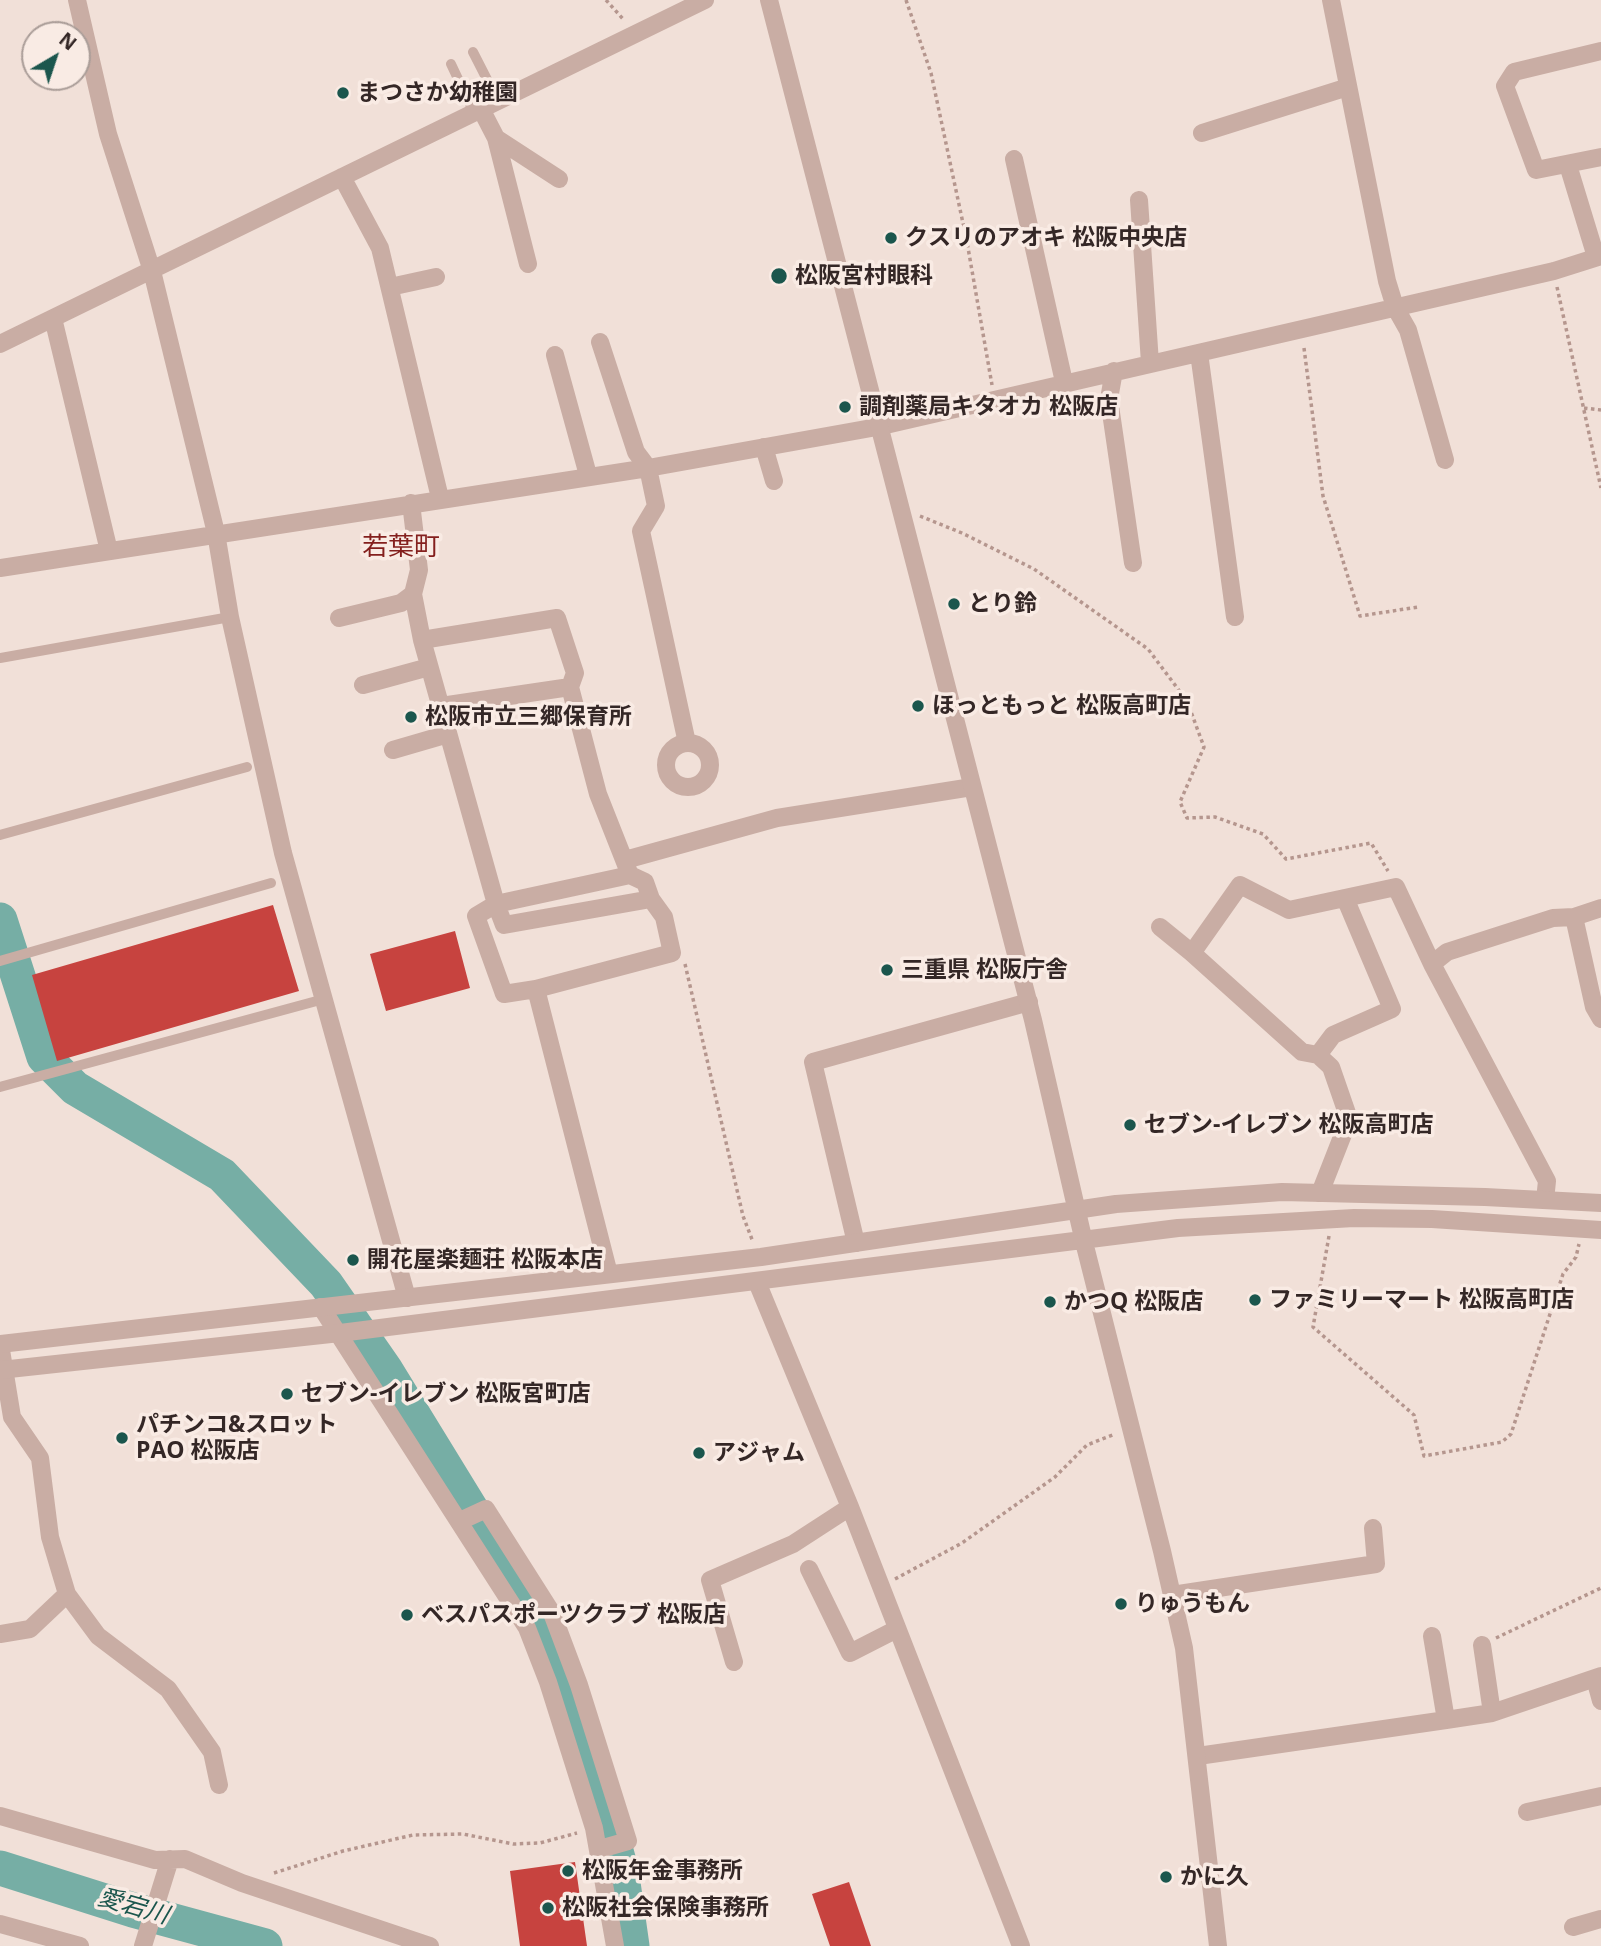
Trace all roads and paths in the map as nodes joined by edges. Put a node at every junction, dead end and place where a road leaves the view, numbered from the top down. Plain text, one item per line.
1 (77, 0) edge
2 (606, 0) edge
3 (705, 0) edge
4 (769, 0) edge
5 (906, 0) edge
6 (1331, 0) edge
7 (636, 33) junction
8 (1601, 51) edge
9 (473, 52) dead end
10 (451, 64) dead end
11 (1348, 87) junction
12 (498, 101) junction
13 (477, 111) junction
14 (1202, 133) dead end
15 (496, 138) junction
16 (1601, 157) edge
17 (1014, 159) dead end
18 (1568, 165) junction
19 (342, 177) junction
20 (559, 180) dead end
21 (1139, 200) dead end
22 (1599, 256) edge
23 (528, 264) dead end
24 (152, 271) junction
25 (1554, 271) junction
26 (436, 277) dead end
27 (390, 287) junction
28 (1395, 307) junction
29 (52, 318) junction
30 (1302, 328) junction
31 (600, 342) dead end
32 (0, 344) edge
33 (1199, 354) junction
34 (555, 355) dead end
35 (1150, 363) junction
36 (1114, 371) junction
37 (1064, 382) junction
38 (994, 401) junction
39 (1584, 408) junction
40 (1601, 410) edge
41 (877, 427) junction
42 (764, 447) junction
43 (1444, 460) dead end
44 (648, 468) junction
45 (588, 475) junction
46 (775, 481) dead end
47 (1601, 488) edge
48 (440, 498) junction
49 (411, 503) junction
50 (898, 508) junction
51 (216, 533) junction
52 (109, 551) junction
53 (1133, 563) dead end
54 (0, 568) edge
55 (413, 594) junction
56 (1418, 607) dead end
57 (230, 617) junction
58 (1235, 617) dead end
59 (339, 618) dead end
60 (422, 640) junction
61 (0, 658) edge
62 (429, 667) junction
63 (363, 685) dead end
64 (570, 687) junction
65 (441, 706) junction
66 (448, 734) junction
67 (687, 743) dead end
68 (393, 750) dead end
69 (247, 767) dead end
70 (972, 787) junction
71 (0, 835) edge
72 (627, 867) junction
73 (271, 883) dead end
74 (1396, 887) junction
75 (1345, 898) junction
76 (651, 899) junction
77 (496, 904) junction
78 (1601, 908) edge
79 (1574, 917) junction
80 (1160, 927) dead end
81 (1192, 953) junction
82 (683, 958) dead end
83 (0, 961) edge
84 (1432, 964) junction
85 (536, 989) junction
86 (324, 999) junction
87 (1028, 1002) junction
88 (1601, 1019) edge
89 (1318, 1055) junction
90 (0, 1087) edge
91 (1320, 1193) junction
92 (1545, 1200) junction
93 (1601, 1203) edge
94 (1077, 1212) junction
95 (1332, 1219) junction
96 (1582, 1228) junction
97 (1601, 1230) edge
98 (1084, 1242) junction
99 (753, 1243) dead end
100 (856, 1243) junction
101 (609, 1274) junction
102 (757, 1282) junction
103 (407, 1297) junction
104 (325, 1307) junction
105 (343, 1333) junction
106 (0, 1343) edge
107 (2, 1369) edge
108 (1115, 1433) dead end
109 (850, 1507) junction
110 (461, 1521) junction
111 (1373, 1528) dead end
112 (809, 1569) dead end
113 (529, 1578) junction
114 (881, 1586) junction
115 (1601, 1588) edge
116 (506, 1593) junction
117 (67, 1594) junction
118 (1172, 1595) junction
119 (897, 1629) junction
120 (0, 1634) edge
121 (1432, 1636) dead end
122 (1482, 1645) joint
123 (734, 1661) dead end
124 (573, 1671) junction
125 (1598, 1677) edge
126 (549, 1681) junction
127 (1601, 1701) edge
128 (1492, 1713) junction
129 (1446, 1720) junction
130 (1198, 1756) junction
131 (603, 1762) junction
132 (579, 1771) junction
133 (219, 1784) dead end
134 (1601, 1796) edge
135 (1527, 1812) dead end
136 (0, 1816) edge
137 (594, 1828) junction
138 (600, 1849) junction
139 (170, 1859) junction
140 (242, 1883) junction
141 (1601, 1919) edge
142 (1, 1925) edge
143 (1573, 1927) dead end
144 (71, 1945) edge
145 (143, 1946) edge
146 (430, 1946) edge
147 (615, 1946) edge
148 (1021, 1946) edge
149 (1218, 1946) edge

1 - 24 street
2 - 7 path
3 - 7 street
4 - 41 street
5 - 38 path
6 - 11 street
7 - 12 street
8 - 18 street
9 - 12 lane
10 - 13 lane
11 - 14 street
11 - 28 street
12 - 13 street
13 - 15 street
13 - 19 street
15 - 20 street
15 - 23 street
16 - 18 street
17 - 37 street
18 - 22 street
19 - 24 street
19 - 27 street
21 - 35 street
22 - 25 street
24 - 29 street
24 - 51 street
25 - 28 street
25 - 39 path
26 - 27 street
27 - 48 street
28 - 30 street
28 - 43 street
29 - 32 street
29 - 52 street
30 - 33 street
30 - 56 path
31 - 44 street
33 - 35 street
33 - 58 street
34 - 45 street
35 - 36 street
36 - 37 street
36 - 53 street
37 - 38 street
38 - 41 street
39 - 40 path
39 - 47 path
41 - 42 street
41 - 50 street
42 - 44 street
42 - 46 street
44 - 45 street
44 - 67 street
45 - 48 street
48 - 49 street
49 - 51 street
49 - 55 street
50 - 70 street
50 - 74 path
51 - 52 street
51 - 57 street
52 - 54 street
55 - 59 street
55 - 60 street
57 - 61 lane
57 - 86 street
60 - 62 street
60 - 64 street
62 - 63 street
62 - 65 street
64 - 65 street
64 - 72 street
65 - 66 street
66 - 68 street
66 - 77 street
69 - 71 lane
70 - 72 street
70 - 87 street
72 - 76 street
72 - 77 street
73 - 83 lane
74 - 75 street
74 - 84 street
75 - 81 street
75 - 89 street
76 - 77 street
76 - 85 street
77 - 85 street
78 - 79 street
79 - 84 street
79 - 88 street
80 - 81 street
81 - 89 street
82 - 99 path
84 - 92 street
85 - 101 street
86 - 90 lane
86 - 103 street
87 - 94 street
87 - 100 street
89 - 91 street
91 - 92 street
91 - 94 street
92 - 93 street
94 - 98 street
94 - 100 street
95 - 96 street
95 - 96 path
95 - 98 street
96 - 97 street
98 - 102 street
98 - 118 street
100 - 101 street
101 - 103 street
102 - 105 street
102 - 109 street
103 - 104 street
104 - 105 street
104 - 106 street
105 - 107 street
105 - 110 street
106 - 107 street
107 - 117 street
108 - 114 path
109 - 114 street
109 - 123 street
110 - 113 street
110 - 116 street
111 - 118 street
112 - 119 street
113 - 116 street
113 - 124 street
114 - 119 street
115 - 122 path
116 - 126 street
117 - 120 street
117 - 133 street
118 - 130 street
119 - 148 street
121 - 129 street
122 - 128 street
124 - 126 street
124 - 131 street
125 - 127 street
125 - 128 street
126 - 132 street
128 - 129 street
129 - 130 street
130 - 149 street
131 - 132 street
131 - 138 street
132 - 137 street
134 - 135 street
136 - 139 street
137 - 138 street
137 - 140 path
138 - 147 street
139 - 140 street
139 - 145 street
140 - 146 street
141 - 143 street
142 - 144 street

